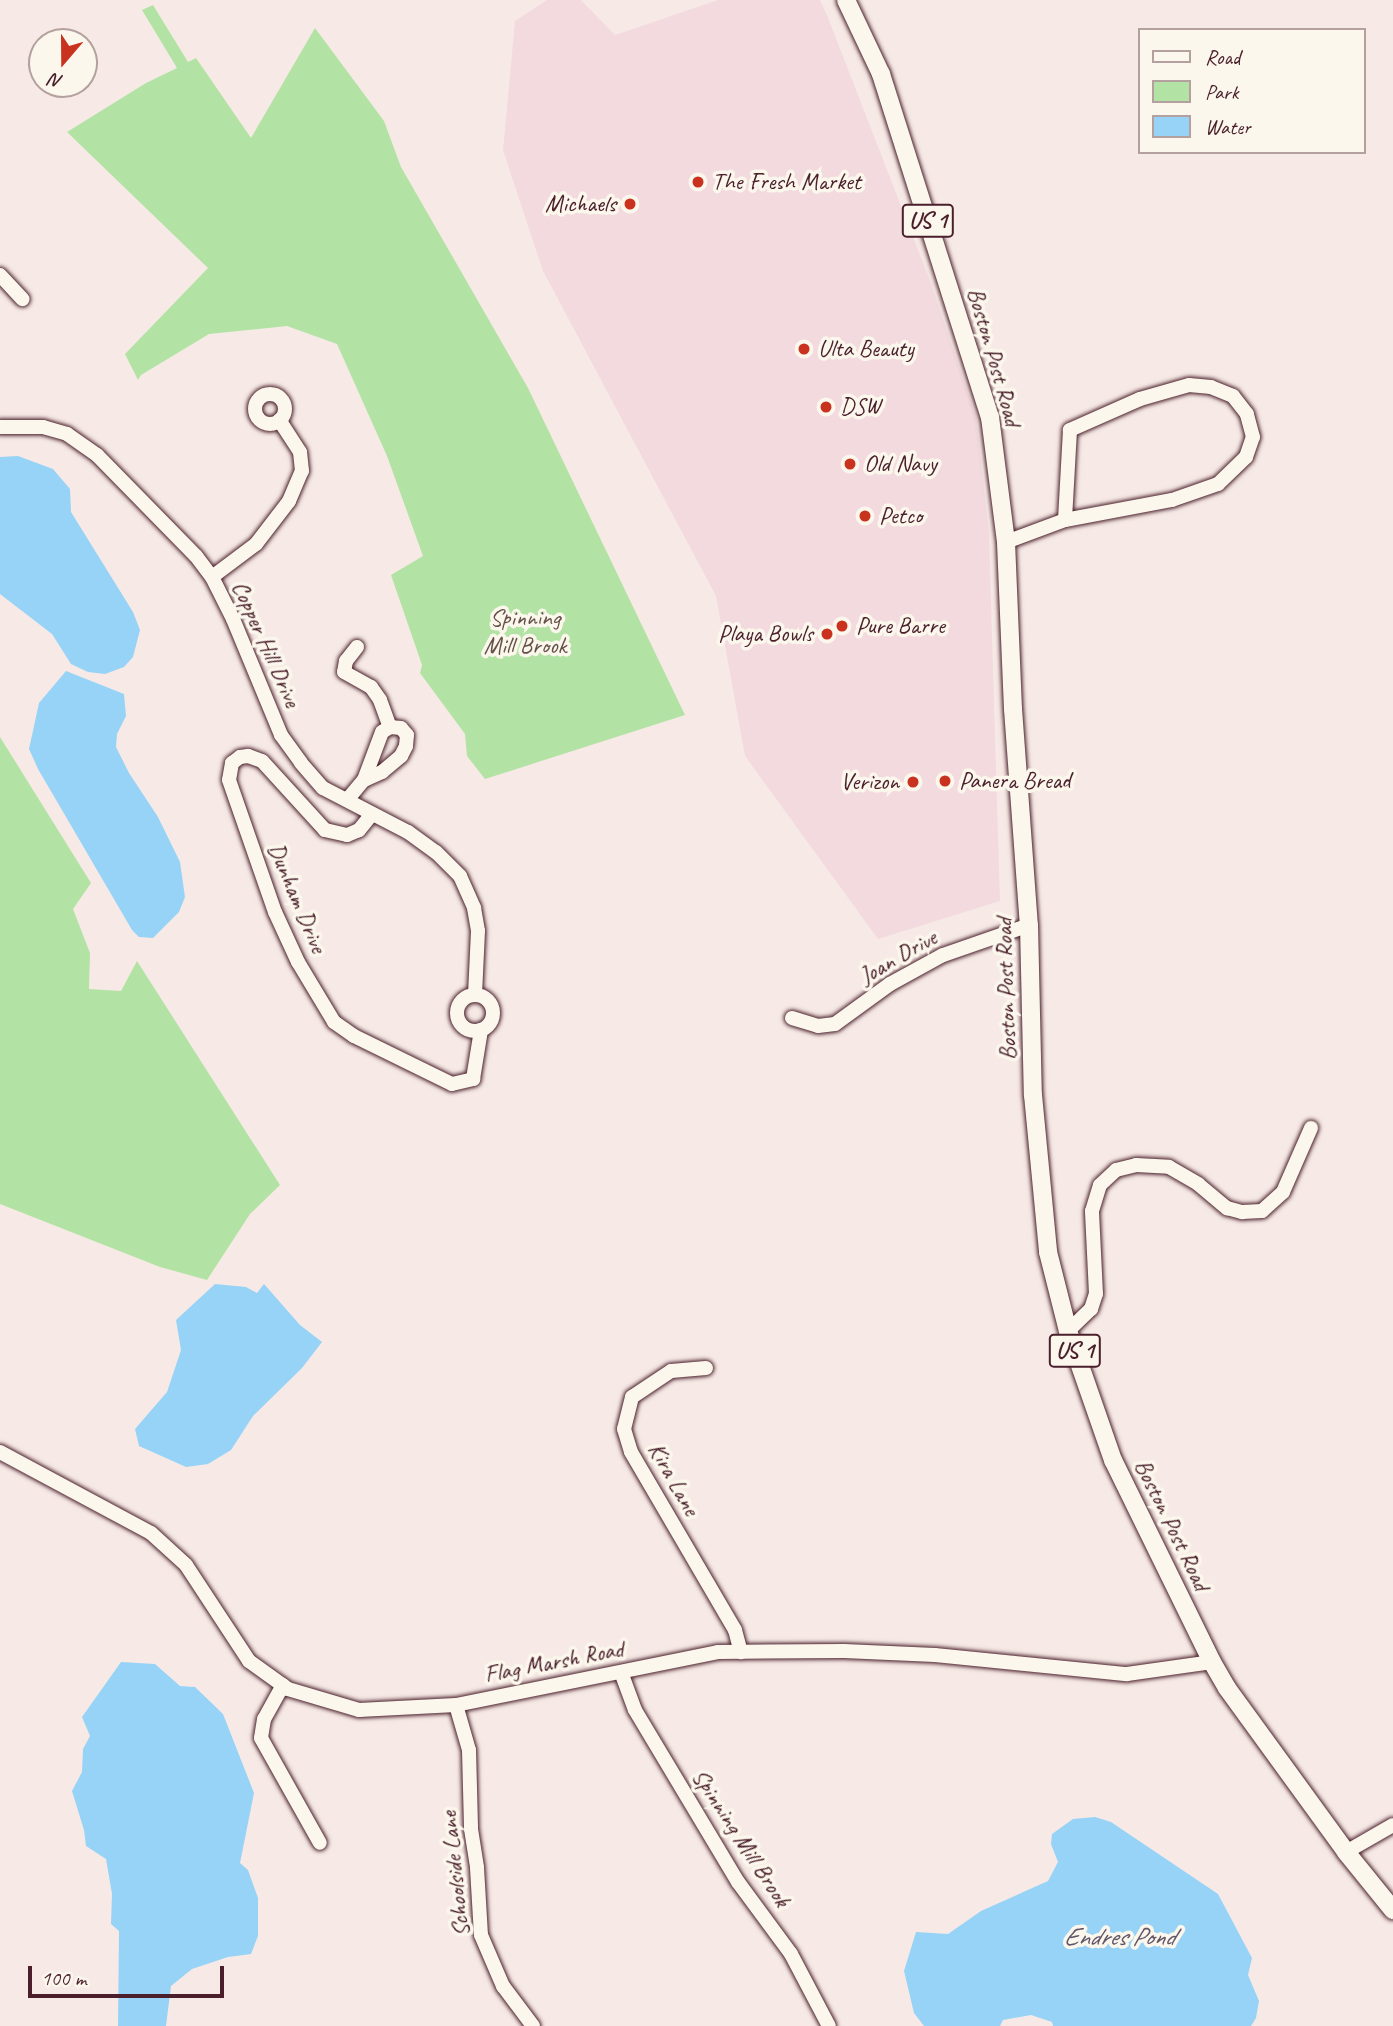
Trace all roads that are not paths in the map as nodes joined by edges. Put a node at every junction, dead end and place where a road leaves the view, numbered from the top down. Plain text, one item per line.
1 (846, 0) edge
2 (0, 275) edge
3 (22, 299) dead end
4 (279, 421) dead end
5 (0, 427) edge
6 (1065, 520) junction
7 (1006, 542) junction
8 (212, 577) junction
9 (357, 647) dead end
10 (390, 727) junction
11 (364, 780) junction
12 (347, 800) junction
13 (372, 814) junction
14 (1029, 925) junction
15 (475, 994) junction
16 (792, 1018) dead end
17 (481, 1030) junction
18 (1311, 1128) dead end
19 (1068, 1331) junction
20 (706, 1368) dead end
21 (0, 1452) edge
22 (741, 1652) junction
23 (1212, 1662) junction
24 (621, 1672) junction
25 (283, 1685) junction
26 (456, 1705) junction
27 (1393, 1825) edge
28 (320, 1843) dead end
29 (1346, 1853) junction
30 (1393, 1910) edge
31 (533, 2026) edge
32 (829, 2026) edge

1 - 7 main road, Boston Post Road / US 1
2 - 3 street
4 - 8 street
5 - 8 street, Copper Hill Drive
6 - 6 street
6 - 7 street
7 - 14 main road, Boston Post Road / US 1
8 - 12 street, Copper Hill Drive
9 - 10 street
10 - 11 street
10 - 11 street
11 - 12 street
12 - 13 street, Copper Hill Drive
13 - 15 street, Copper Hill Drive
13 - 17 street, Dunham Drive
14 - 16 street, Joan Drive
14 - 19 main road, Boston Post Road / US 1
15 - 17 street, Dunham Drive
15 - 17 street
18 - 19 street
19 - 23 main road, Boston Post Road / US 1
20 - 22 street, Kira Lane
21 - 25 street, Flag Marsh Road
22 - 23 street, Flag Marsh Road
22 - 24 street, Flag Marsh Road
23 - 29 main road, Boston Post Road / US 1
24 - 26 street, Flag Marsh Road
24 - 32 street, Spinning Mill Brook
25 - 26 street, Flag Marsh Road
25 - 28 street
26 - 31 street, Schoolside Lane
27 - 29 street
29 - 30 main road, Boston Post Road / US 1

